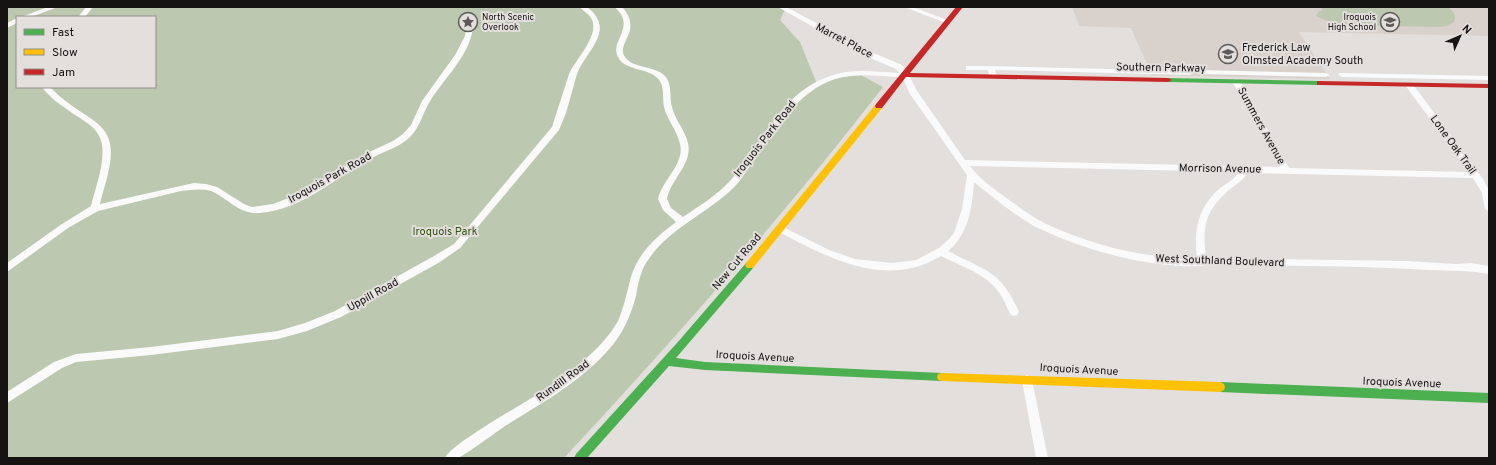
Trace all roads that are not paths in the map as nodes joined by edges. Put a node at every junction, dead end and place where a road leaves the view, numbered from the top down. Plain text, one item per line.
1 (55, 7) edge
2 (90, 7) edge
3 (583, 7) edge
4 (618, 7) edge
5 (781, 7) edge
6 (907, 7) edge
7 (960, 7) edge
8 (27, 16) edge
9 (82, 16) edge
10 (16, 21) edge
11 (948, 22) junction
12 (7, 26) edge
13 (470, 28) dead end
14 (969, 68) dead end
15 (992, 72) junction
16 (1201, 72) dead end
17 (1190, 73) dead end
18 (1326, 75) dead end
19 (1342, 75) dead end
20 (905, 76) junction
21 (1175, 76) junction
22 (1489, 78) edge
23 (1236, 81) junction
24 (1409, 85) junction
25 (1489, 86) edge
26 (47, 88) edge
27 (964, 163) junction
28 (1244, 169) junction
29 (1286, 170) junction
30 (971, 174) junction
31 (1476, 175) junction
32 (96, 208) junction
33 (1489, 209) edge
34 (682, 221) junction
35 (780, 229) junction
36 (941, 252) junction
37 (1202, 262) junction
38 (7, 268) edge
39 (1489, 270) edge
40 (1014, 312) dead end
41 (668, 362) junction
42 (1027, 380) junction
43 (7, 398) edge
44 (1489, 398) edge
45 (451, 458) edge
46 (580, 458) edge
47 (1042, 458) edge

1 - 8 street
2 - 9 street
3 - 43 street, Uppill Road
4 - 34 street
5 - 20 street, Marret Place
6 - 11 street
7 - 11 main road, New Cut Road
10 - 12 street
11 - 20 main road, New Cut Road
13 - 32 street, Iroquois Park Road
14 - 15 street
15 - 20 main road, Southern Parkway
15 - 21 main road, Southern Parkway
16 - 18 street
17 - 21 street
19 - 22 street
20 - 27 street, West Southland Boulevard
20 - 34 street, Iroquois Park Road
20 - 35 main road, New Cut Road
21 - 23 main road, Southern Parkway
23 - 24 main road, Southern Parkway
23 - 29 street, Summers Avenue
24 - 25 main road, Southern Parkway
24 - 31 street, Lone Oak Trail
26 - 32 street
27 - 28 street, Morrison Avenue
27 - 30 street, West Southland Boulevard
28 - 29 street, Morrison Avenue
28 - 37 street
29 - 31 street, Morrison Avenue
30 - 36 street
30 - 37 street, West Southland Boulevard
31 - 33 street, Lone Oak Trail
32 - 38 street, Iroquois Park Road
34 - 45 street, Rundill Road
35 - 36 street
35 - 41 main road, New Cut Road
36 - 40 street
37 - 39 street, West Southland Boulevard
41 - 42 main road, Iroquois Avenue
41 - 46 main road, New Cut Road
42 - 44 main road, Iroquois Avenue
42 - 47 street

